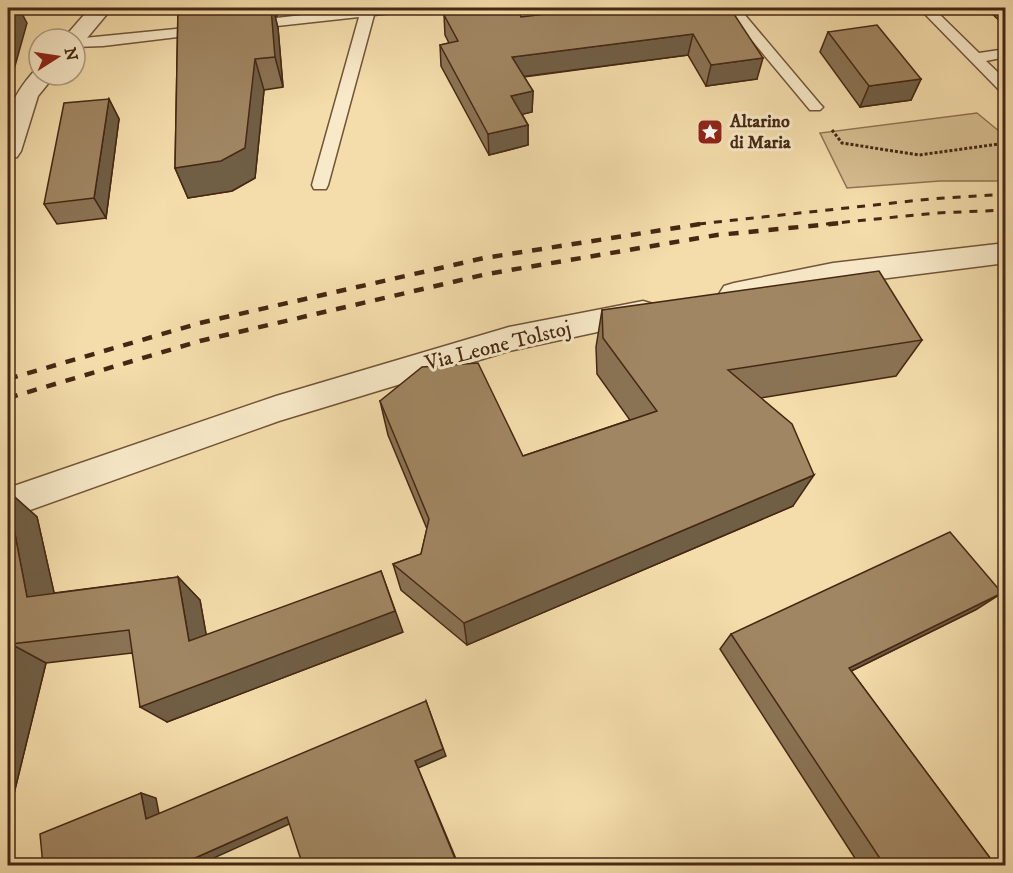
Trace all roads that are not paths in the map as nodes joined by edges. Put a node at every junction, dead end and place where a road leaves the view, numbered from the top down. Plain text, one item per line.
1 (101, 8) edge
2 (400, 8) edge
3 (732, 8) edge
4 (926, 8) edge
5 (368, 11) junction
6 (85, 27) edge
7 (87, 41) edge
8 (1005, 53) edge
9 (975, 58) junction
10 (33, 87) edge
11 (1005, 88) edge
12 (815, 107) road end
13 (8, 151) edge
14 (320, 185) dead end
15 (1005, 254) edge
16 (706, 300) edge
17 (671, 307) edge
18 (8, 503) edge

1 - 6 street
2 - 5 lane
3 - 12 lane
4 - 9 lane
5 - 7 lane
5 - 14 lane
8 - 9 lane
9 - 11 lane
10 - 13 street
15 - 16 street
17 - 18 street, Via Leone Tolstoj

